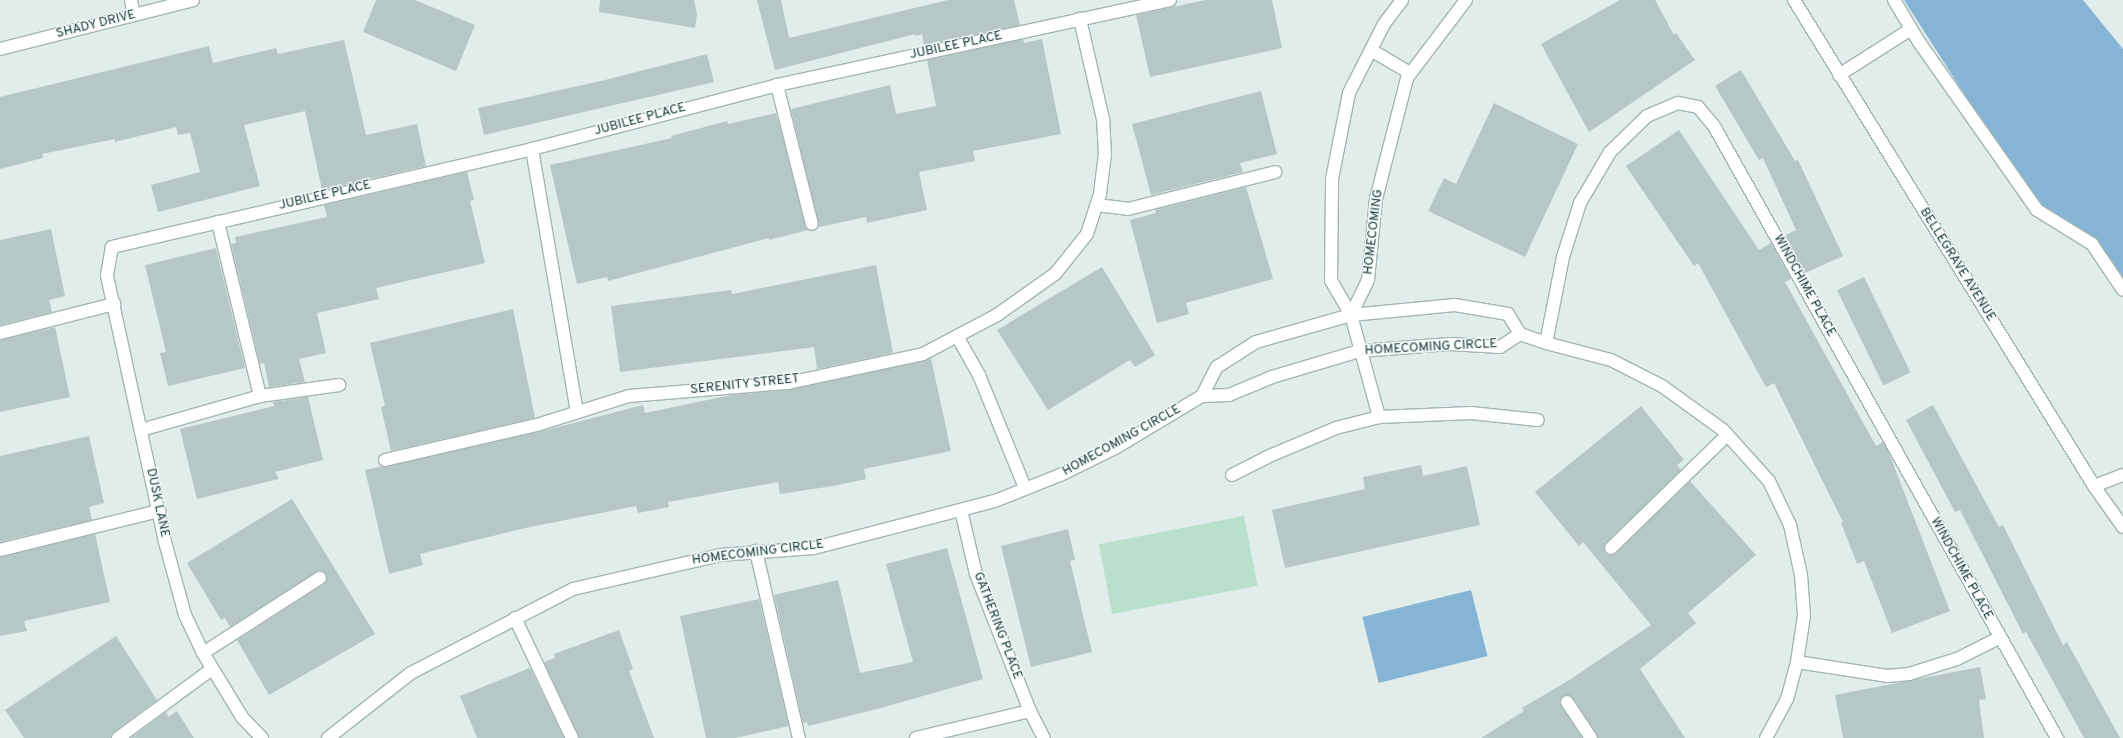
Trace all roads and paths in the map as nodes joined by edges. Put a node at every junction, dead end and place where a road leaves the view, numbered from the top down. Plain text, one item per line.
1 (131, 0) edge
2 (193, 0) edge
3 (1170, 0) edge
4 (1402, 0) edge
5 (1466, 0) edge
6 (1794, 0) edge
7 (1894, 0) edge
8 (134, 15) junction
9 (1080, 19) junction
10 (1911, 29) junction
11 (0, 49) edge
12 (1371, 50) junction
13 (1410, 73) junction
14 (1839, 76) junction
15 (777, 85) junction
16 (532, 149) junction
17 (1275, 172) dead end
18 (1097, 205) junction
19 (218, 222) junction
20 (812, 224) dead end
21 (112, 247) joint
22 (2123, 290) edge
23 (114, 304) junction
24 (1351, 315) junction
25 (0, 333) edge
26 (1520, 334) junction
27 (956, 336) junction
28 (1546, 343) junction
29 (1360, 351) junction
30 (339, 385) dead end
31 (260, 396) junction
32 (1202, 396) junction
33 (577, 412) junction
34 (1378, 417) junction
35 (1538, 420) dead end
36 (141, 430) junction
37 (1727, 435) junction
38 (385, 460) dead end
39 (1232, 475) dead end
40 (2123, 475) edge
41 (2094, 486) junction
42 (1025, 488) junction
43 (961, 510) junction
44 (158, 511) junction
45 (2123, 527) edge
46 (1611, 548) dead end
47 (0, 550) edge
48 (756, 551) junction
49 (320, 578) dead end
50 (515, 618) junction
51 (2000, 638) junction
52 (203, 653) junction
53 (1797, 662) junction
54 (212, 669) junction
55 (1567, 702) dead end
56 (1030, 711) junction
57 (118, 738) edge
58 (262, 738) edge
59 (328, 738) edge
60 (572, 738) edge
61 (799, 738) edge
62 (916, 738) edge
63 (1044, 738) edge
64 (1591, 738) edge
65 (1766, 738) edge
66 (2057, 738) edge

1 - 8 street
2 - 8 street, SHADY DRIVE
3 - 9 street, JUBILEE PLACE
4 - 12 street
5 - 13 street, HOMECOMING
6 - 14 street, BELLEGRAVE AVENUE
7 - 10 street
8 - 11 street, SHADY DRIVE
9 - 15 street, JUBILEE PLACE
9 - 18 street, SERENITY STREET
10 - 14 street
10 - 22 street
12 - 13 street
12 - 24 street
13 - 24 street, HOMECOMING
14 - 41 street, BELLEGRAVE AVENUE
15 - 16 street, JUBILEE PLACE
15 - 20 street
16 - 19 street, JUBILEE PLACE
16 - 33 street
17 - 18 street
18 - 27 street, SERENITY STREET
19 - 21 street, JUBILEE PLACE
19 - 31 street
21 - 23 street, DUSK LANE
23 - 25 street
23 - 36 street, DUSK LANE
24 - 26 street
24 - 29 street
24 - 32 street
26 - 28 street
26 - 29 street, HOMECOMING CIRCLE
27 - 33 street, SERENITY STREET
27 - 42 street
28 - 37 street
28 - 51 street, WINDCHIME PLACE
29 - 32 street, HOMECOMING CIRCLE
29 - 34 street
30 - 31 street
31 - 36 street
32 - 42 street, HOMECOMING CIRCLE
33 - 38 street, SERENITY STREET
34 - 35 street
34 - 39 street
36 - 44 street, DUSK LANE
37 - 46 street
37 - 53 street
40 - 41 street
41 - 45 street, BELLEGRAVE AVENUE
42 - 43 street, HOMECOMING CIRCLE
43 - 48 street, HOMECOMING CIRCLE
43 - 56 street, GATHERING PLACE
44 - 47 street
44 - 52 street, DUSK LANE
48 - 50 street, HOMECOMING CIRCLE
48 - 61 street
49 - 52 street
50 - 59 street, HOMECOMING CIRCLE
50 - 60 street
51 - 53 street
51 - 66 street, WINDCHIME PLACE
52 - 54 street, DUSK LANE
53 - 65 street
54 - 57 street
54 - 58 street, DUSK LANE
55 - 64 street
56 - 62 street
56 - 63 street, GATHERING PLACE

